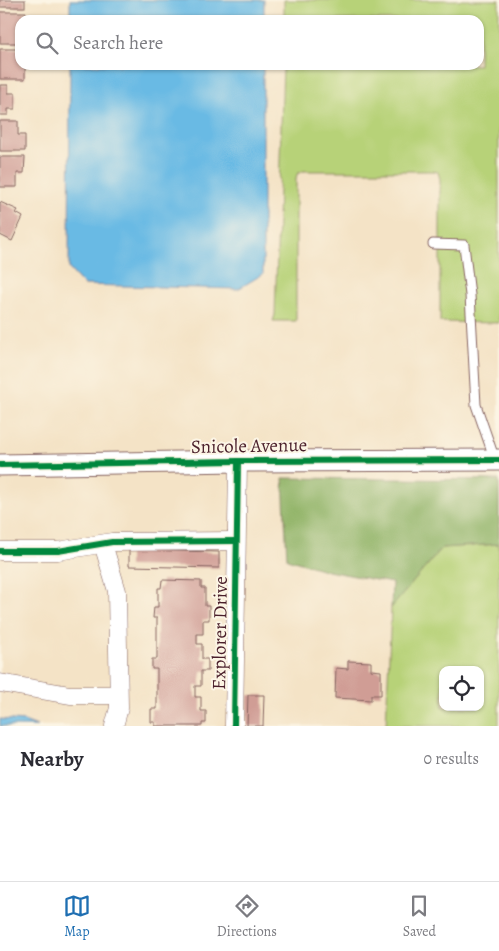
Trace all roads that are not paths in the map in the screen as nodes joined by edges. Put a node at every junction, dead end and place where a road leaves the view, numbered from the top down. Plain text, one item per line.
1 (433, 244) dead end
2 (497, 460) edge
3 (238, 461) junction
4 (0, 465) edge
5 (236, 541) junction
6 (103, 544) junction
7 (0, 551) edge
8 (0, 683) edge
9 (118, 695) junction
10 (114, 726) edge
11 (234, 726) edge

1 - 2 lane
2 - 3 street, Snicole Avenue
3 - 4 street, Snicole Avenue
3 - 5 street, Explorer Drive
5 - 6 street
5 - 11 street, Explorer Drive
6 - 7 street
6 - 9 street
8 - 9 street
9 - 10 street

